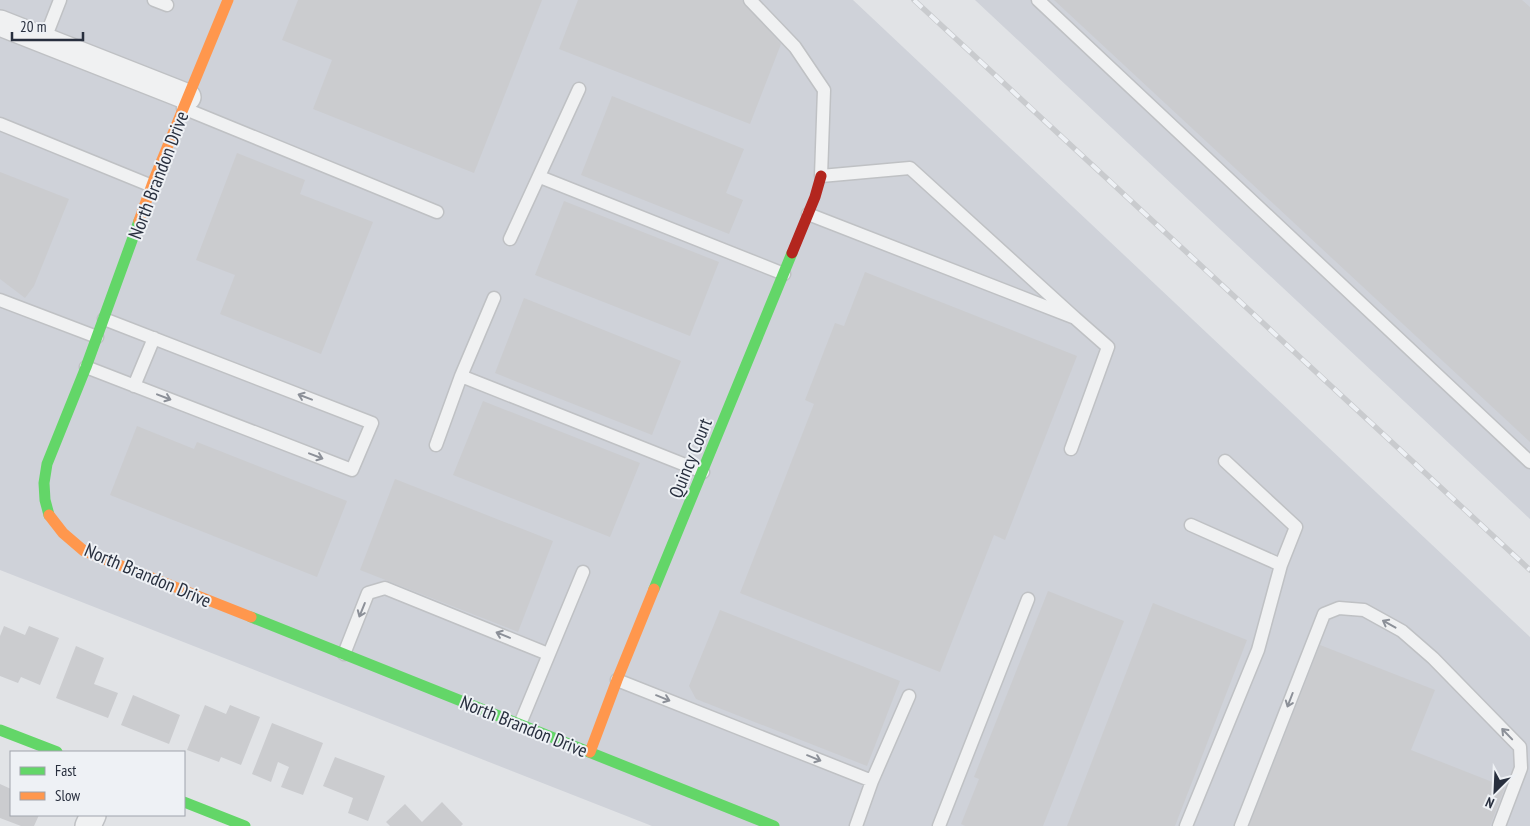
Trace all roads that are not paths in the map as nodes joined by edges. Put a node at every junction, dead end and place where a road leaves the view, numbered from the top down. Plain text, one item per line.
1 (60, 0) edge
2 (228, 0) edge
3 (750, 0) edge
4 (1038, 0) edge
5 (0, 23) edge
6 (44, 41) junction
7 (579, 89) dead end
8 (185, 103) junction
9 (0, 124) edge
10 (822, 176) junction
11 (540, 177) junction
12 (152, 186) junction
13 (437, 212) dead end
14 (808, 214) junction
15 (510, 239) dead end
16 (784, 274) junction
17 (494, 298) dead end
18 (0, 300) edge
19 (1075, 318) junction
20 (104, 319) junction
21 (97, 337) junction
22 (154, 338) junction
23 (86, 367) junction
24 (461, 376) junction
25 (134, 386) junction
26 (436, 445) dead end
27 (1071, 449) dead end
28 (1225, 461) dead end
29 (1530, 462) edge
30 (703, 472) junction
31 (1191, 525) dead end
32 (1281, 565) junction
33 (583, 572) dead end
34 (1028, 599) dead end
35 (344, 654) junction
36 (548, 654) junction
37 (618, 680) junction
38 (909, 696) dead end
39 (520, 724) junction
40 (0, 730) edge
41 (54, 751) edge
42 (590, 752) junction
43 (872, 782) junction
44 (185, 802) edge
45 (245, 826) edge
46 (774, 826) edge
47 (856, 826) edge
48 (939, 826) edge
49 (1186, 826) edge
50 (1241, 826) edge
51 (1498, 826) edge

1 - 6 lane
2 - 8 street
3 - 10 lane
4 - 29 lane
5 - 6 street, North Brandon Drive
6 - 8 street, North Brandon Drive
7 - 11 lane
8 - 12 street, North Brandon Drive
8 - 13 lane
9 - 12 lane
10 - 14 street, Quincy Court
10 - 19 lane
11 - 15 lane
11 - 16 lane
12 - 20 street, North Brandon Drive
14 - 16 street, Quincy Court
14 - 19 lane
16 - 30 street, Quincy Court
17 - 24 lane
18 - 21 lane
19 - 27 lane
20 - 21 street, North Brandon Drive
20 - 22 lane
21 - 23 street, North Brandon Drive
22 - 25 lane
25 -> 22 lane
23 - 25 lane
23 - 35 street, North Brandon Drive
24 - 26 lane
24 - 30 lane
28 - 32 lane
30 - 37 street, Quincy Court
31 - 32 lane
32 - 49 lane
33 - 36 lane
34 - 48 lane
36 -> 35 lane
35 - 39 street, North Brandon Drive
36 - 39 lane
37 - 42 street, Quincy Court
37 -> 43 lane
38 - 43 lane
39 - 42 street, North Brandon Drive
40 - 41 street
42 - 46 street, North Brandon Drive
43 - 47 lane
44 - 45 street
51 -> 50 lane

